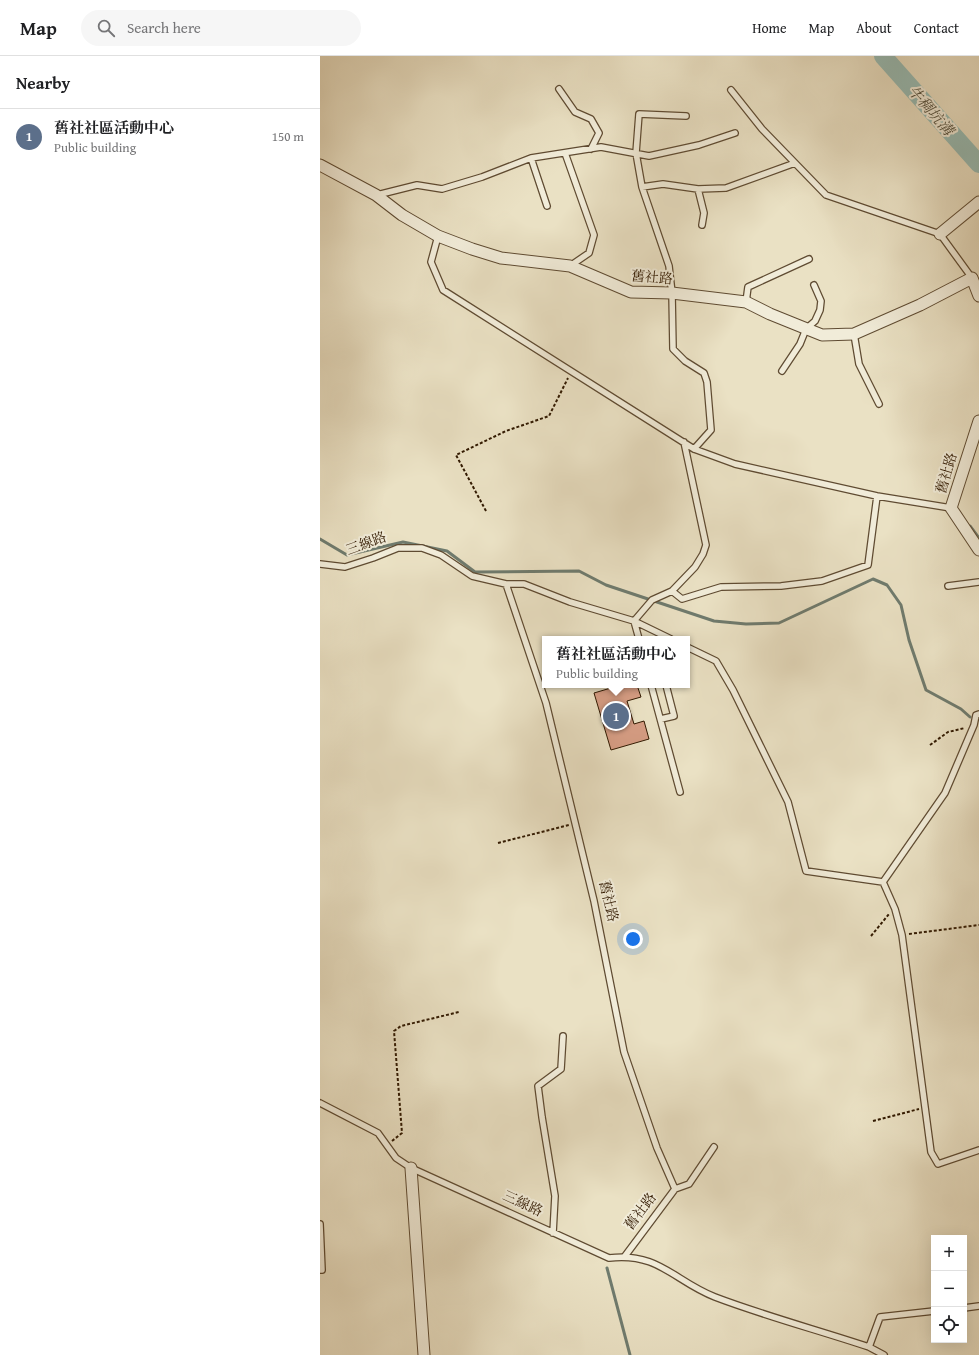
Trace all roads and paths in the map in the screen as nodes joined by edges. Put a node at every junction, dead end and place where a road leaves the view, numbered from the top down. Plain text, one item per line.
1 (559, 89) dead end
2 (731, 90) dead end
3 (686, 116) dead end
4 (735, 133) dead end
5 (591, 149) junction
6 (564, 153) junction
7 (636, 153) junction
8 (530, 158) junction
9 (795, 162) junction
10 (320, 165) edge
11 (642, 187) junction
12 (698, 189) junction
13 (376, 195) junction
14 (979, 202) edge
15 (547, 206) dead end
16 (702, 225) dead end
17 (940, 234) junction
18 (438, 236) junction
19 (809, 259) dead end
20 (570, 266) junction
21 (972, 278) junction
22 (814, 284) dead end
23 (672, 293) junction
24 (979, 296) edge
25 (746, 302) junction
26 (806, 329) junction
27 (854, 334) junction
28 (572, 371) junction
29 (782, 371) dead end
30 (879, 404) dead end
31 (979, 421) edge
32 (684, 442) junction
33 (694, 449) junction
34 (877, 496) junction
35 (951, 508) junction
36 (486, 511) dead end
37 (979, 550) edge
38 (320, 564) edge
39 (979, 582) edge
40 (506, 584) junction
41 (948, 586) dead end
42 (672, 591) junction
43 (634, 621) junction
44 (640, 636) edge
45 (665, 636) edge
46 (690, 648) edge
47 (653, 688) edge
48 (667, 688) edge
49 (979, 714) edge
50 (661, 719) junction
51 (974, 726) junction
52 (930, 745) dead end
53 (680, 792) dead end
54 (574, 823) junction
55 (498, 843) dead end
56 (883, 882) junction
57 (895, 909) junction
58 (979, 925) edge
59 (902, 934) junction
60 (871, 936) dead end
61 (459, 1012) dead end
62 (563, 1036) dead end
63 (320, 1103) edge
64 (926, 1108) junction
65 (873, 1121) dead end
66 (387, 1145) junction
67 (714, 1147) dead end
68 (979, 1150) edge
69 (411, 1168) junction
70 (675, 1190) junction
71 (320, 1224) edge
72 (553, 1233) junction
73 (625, 1256) junction
74 (320, 1270) edge
75 (979, 1306) edge
76 (967, 1308) edge
77 (931, 1311) edge
78 (869, 1346) junction
79 (424, 1355) edge
80 (884, 1355) edge

1 - 5 lane
2 - 9 lane
3 - 7 lane
4 - 7 lane
5 - 6 lane
5 - 7 lane
6 - 8 lane
6 - 20 lane
7 - 11 lane
8 - 13 lane
8 - 15 lane
9 - 12 lane
9 - 17 lane
10 - 13 street, 舊社路
11 - 12 lane
11 - 23 lane
12 - 16 lane
13 - 18 street, 舊社路
14 - 17 street
17 - 21 lane
18 - 20 street, 舊社路
18 - 28 lane
19 - 25 lane
20 - 23 street, 舊社路
21 - 24 street
21 - 27 street, 舊社路
22 - 26 lane
23 - 25 street, 舊社路
23 - 33 lane
25 - 26 street, 舊社路
26 - 27 street, 舊社路
26 - 29 lane
27 - 30 lane
28 - 32 lane
28 - 36 path
31 - 35 street, 舊社路
32 - 33 lane
32 - 42 lane
33 - 34 lane
34 - 35 lane
34 - 42 lane
35 - 37 street, 舊社路
38 - 40 lane, 三線路
39 - 41 lane
40 - 43 lane
40 - 54 lane, 舊社路
42 - 43 lane
43 - 44 lane
43 - 45 lane
46 - 56 lane
47 - 50 lane
48 - 50 lane
49 - 51 lane
50 - 53 lane
51 - 52 path
51 - 56 lane
54 - 55 path
54 - 70 lane, 舊社路
56 - 57 lane
57 - 59 lane
57 - 60 path
58 - 59 path
59 - 64 lane
61 - 66 path
62 - 72 lane
63 - 66 lane, 三線路
64 - 65 path
64 - 68 lane
66 - 69 lane, 三線路
67 - 70 lane
69 - 72 lane, 三線路
69 - 79 street
70 - 73 lane, 舊社路
71 - 74 lane
72 - 73 lane, 三線路
73 - 78 lane, 三線路
75 - 76 lane
77 - 78 lane
78 - 80 lane, 三線路

